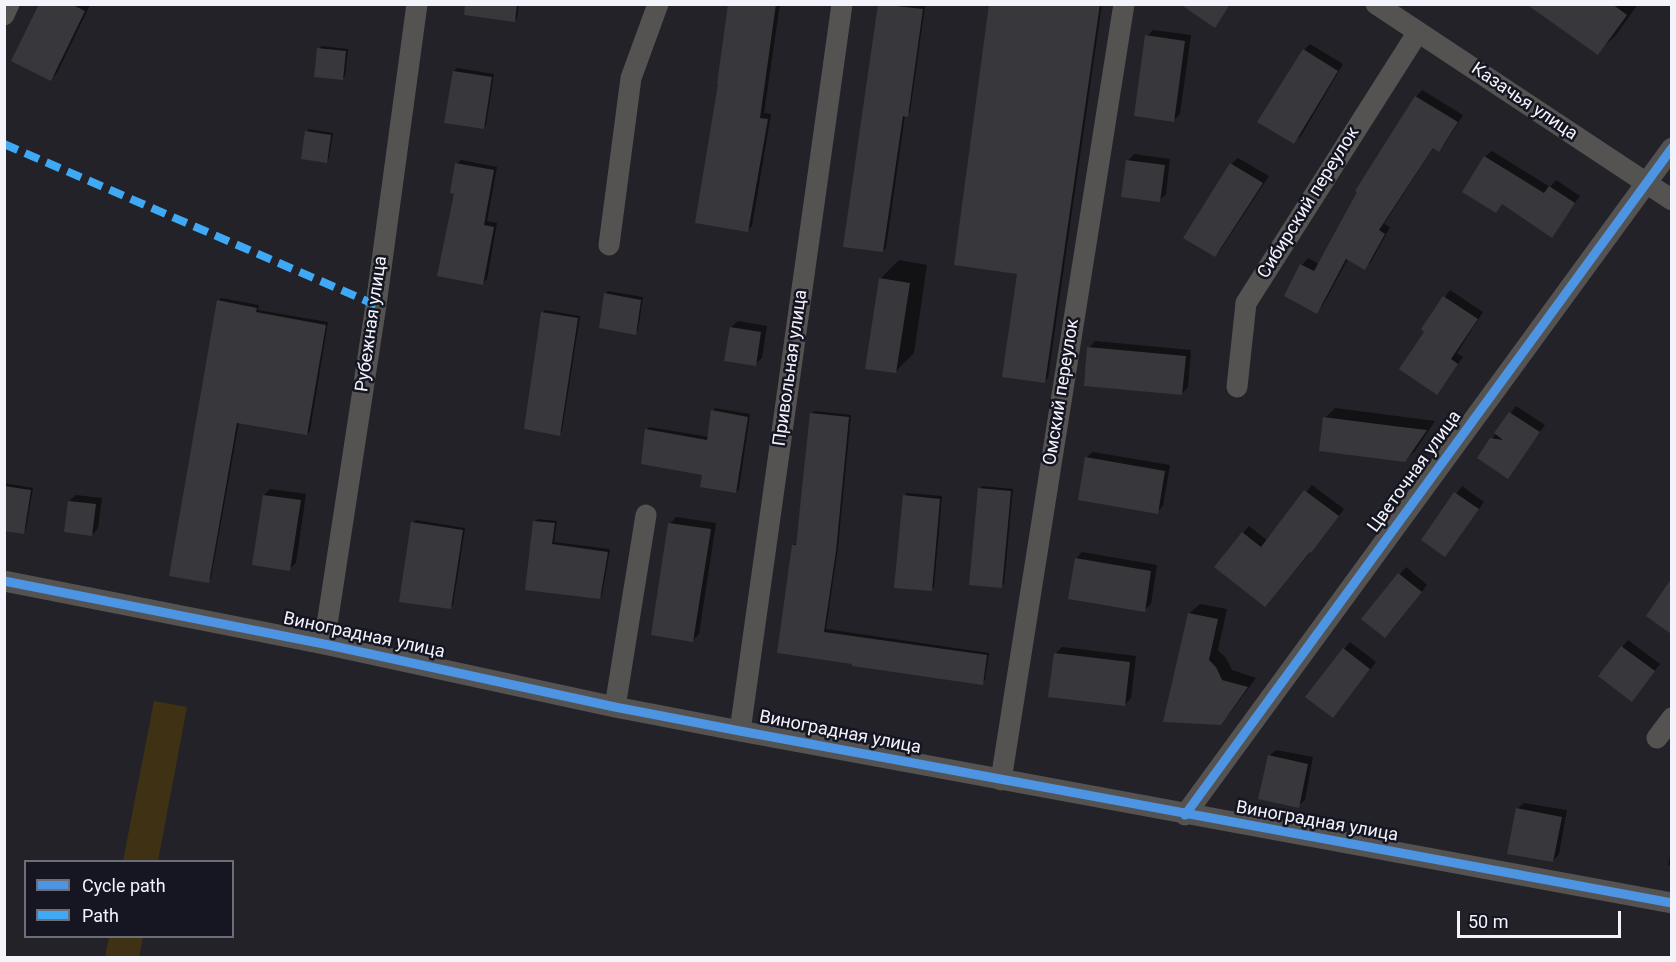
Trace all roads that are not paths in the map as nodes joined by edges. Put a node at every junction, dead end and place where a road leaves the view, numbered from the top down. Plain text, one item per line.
1 (9, 4) edge
2 (417, 4) edge
3 (658, 4) edge
4 (842, 4) edge
5 (1124, 4) edge
6 (1376, 4) edge
7 (4, 15) edge
8 (1418, 32) junction
9 (1671, 148) edge
10 (1646, 183) junction
11 (1671, 200) edge
12 (609, 245) dead end
13 (1237, 387) dead end
14 (646, 515) dead end
15 (4, 581) edge
16 (324, 644) junction
17 (615, 707) junction
18 (1671, 718) edge
19 (740, 731) junction
20 (1657, 738) dead end
21 (1001, 780) junction
22 (1185, 815) junction
23 (1671, 903) edge

1 - 7 street
2 - 16 street, Рубежная улица
3 - 12 street
4 - 19 street, Привольная улица
5 - 21 street, Омский переулок
6 - 8 street, Казачья улица
8 - 10 street, Казачья улица
8 - 13 street, Сибирский переулок
9 - 10 street, Цветочная улица
10 - 11 street, Казачья улица
10 - 22 street, Цветочная улица
14 - 17 street
15 - 16 street, Виноградная улица
16 - 17 street, Виноградная улица
17 - 19 street, Виноградная улица
18 - 20 street
19 - 21 street, Виноградная улица
21 - 22 street, Виноградная улица
22 - 23 street, Виноградная улица

